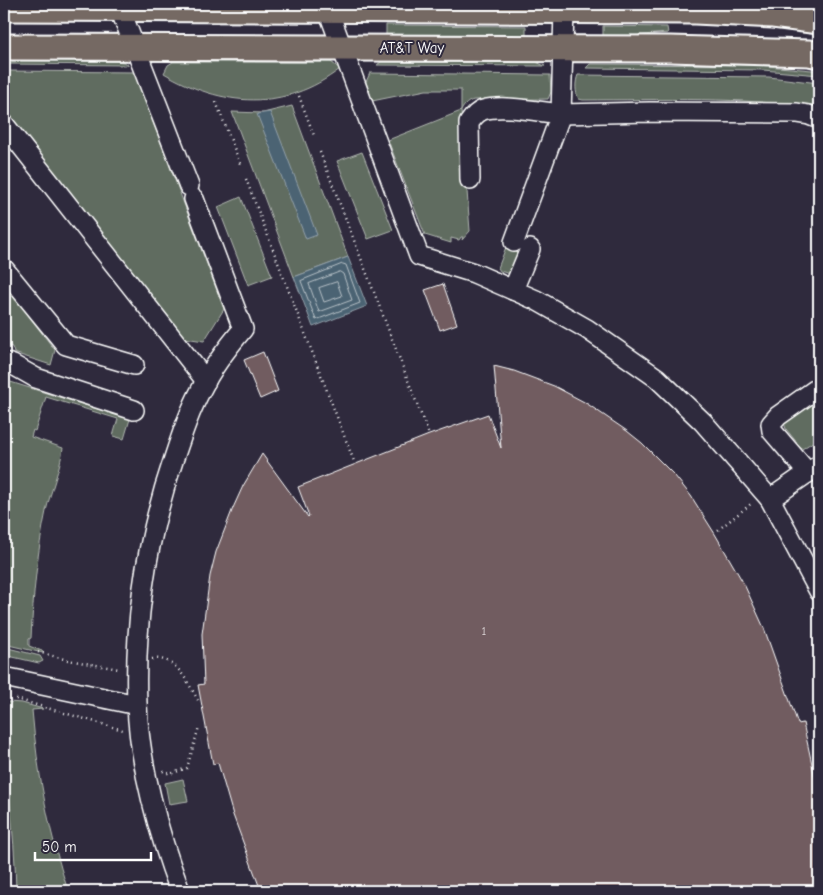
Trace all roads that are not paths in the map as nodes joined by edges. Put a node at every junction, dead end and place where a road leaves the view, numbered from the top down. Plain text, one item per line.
1 (4, 8) edge
2 (120, 9) junction
3 (328, 10) junction
4 (564, 11) junction
5 (819, 21) edge
6 (4, 47) edge
7 (136, 47) junction
8 (344, 48) junction
9 (564, 48) junction
10 (819, 55) edge
11 (561, 114) junction
12 (819, 118) edge
13 (4, 124) edge
14 (470, 180) dead end
15 (4, 269) edge
16 (513, 290) junction
17 (4, 362) edge
18 (134, 365) dead end
19 (4, 374) edge
20 (36, 378) junction
21 (206, 381) junction
22 (819, 387) edge
23 (134, 410) dead end
24 (814, 469) edge
25 (770, 499) junction
26 (819, 591) edge
27 (4, 676) edge
28 (137, 705) junction
29 (180, 891) edge

1 - 2 main road
2 - 3 main road
2 - 7 lane
3 - 4 main road
3 - 8 lane
4 - 5 main road
4 - 9 lane
6 - 7 main road, AT&T Way
7 - 8 main road, AT&T Way
7 - 21 lane
8 - 9 main road, AT&T Way
8 - 16 lane
9 - 10 main road, AT&T Way
9 - 11 lane
11 - 12 lane
11 - 14 lane
11 - 16 lane
13 - 21 lane
15 - 18 lane
16 - 25 lane
17 - 20 lane
19 - 20 lane
20 - 23 lane
21 - 28 lane
22 - 24 lane
24 - 25 lane
25 - 26 lane
27 - 28 lane
28 - 29 lane

